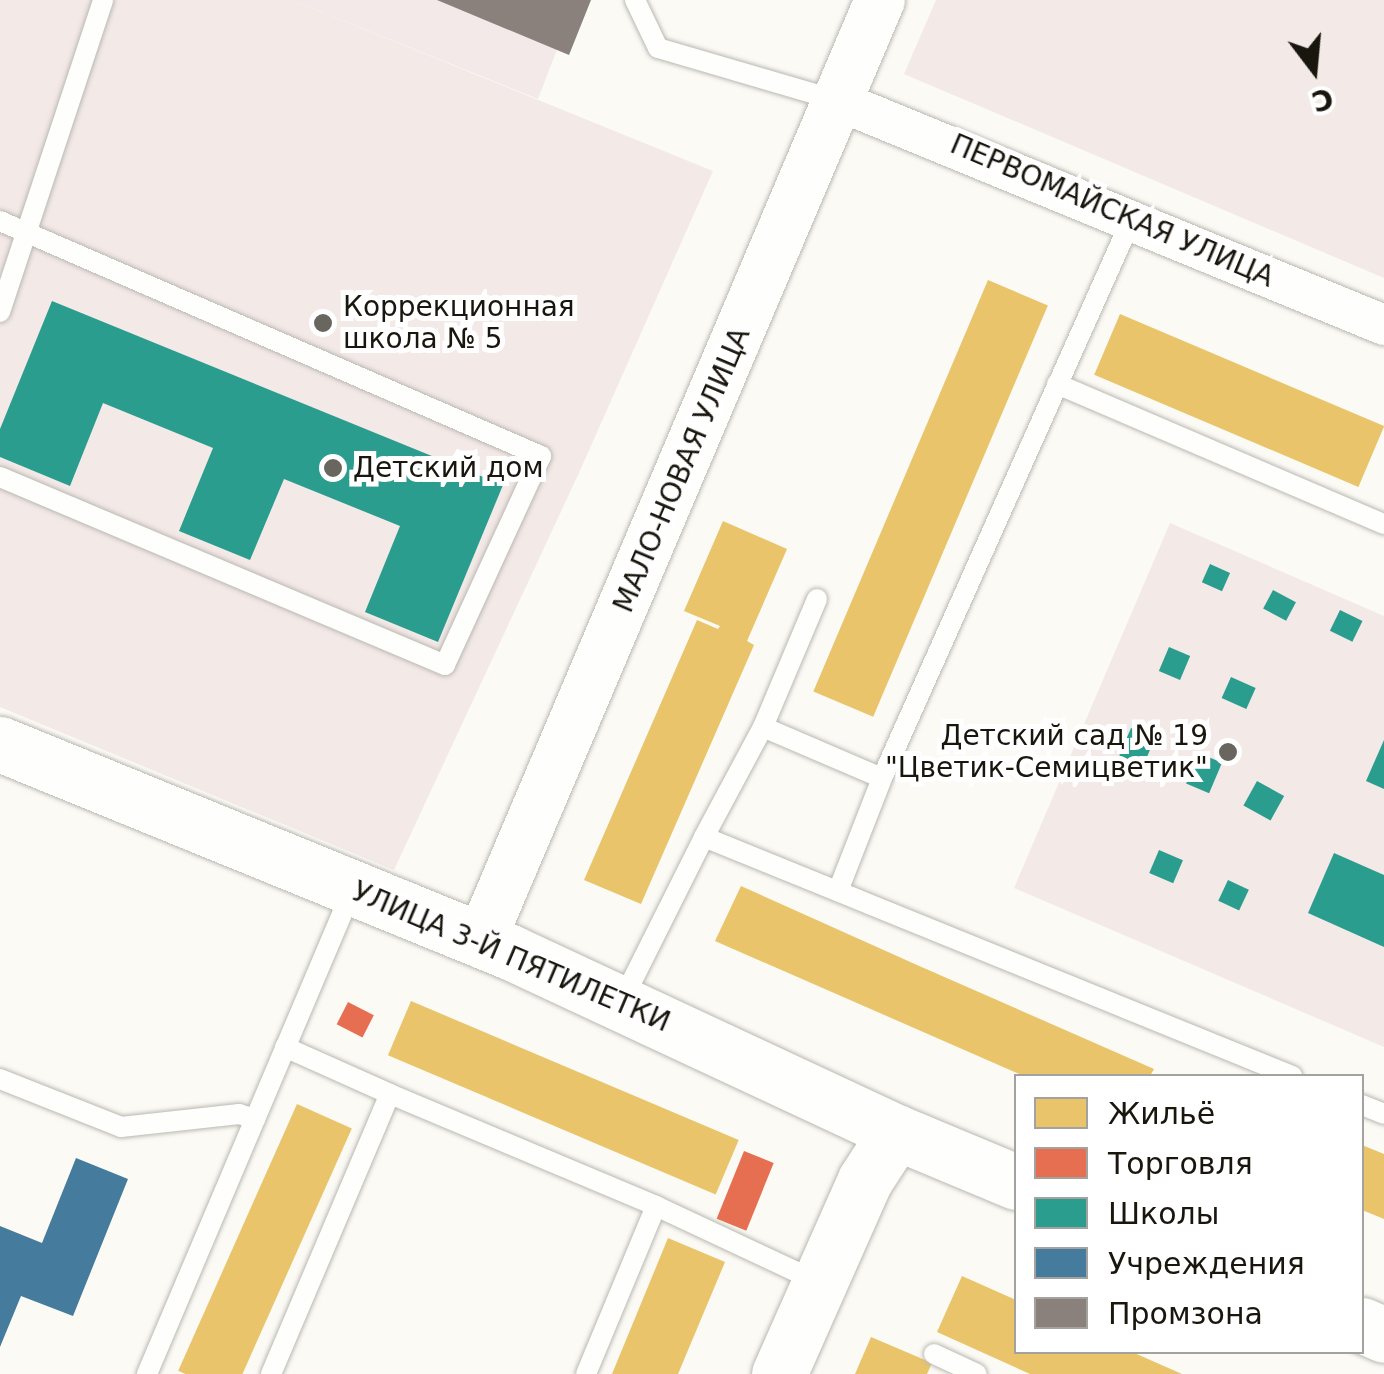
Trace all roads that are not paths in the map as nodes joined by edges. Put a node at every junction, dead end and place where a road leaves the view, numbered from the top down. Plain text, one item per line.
1 (103, 0) edge
2 (634, 0) edge
3 (880, 0) edge
4 (839, 100) junction
5 (1132, 218) junction
6 (0, 221) edge
7 (26, 231) junction
8 (0, 312) edge
9 (1384, 325) edge
10 (1057, 384) junction
11 (0, 478) edge
12 (1384, 524) edge
13 (817, 600) dead end
14 (763, 727) junction
15 (0, 744) edge
16 (882, 778) junction
17 (704, 838) junction
18 (353, 888) junction
19 (838, 891) junction
20 (481, 940) junction
21 (621, 1002) junction
22 (285, 1047) junction
23 (1287, 1074) edge
24 (0, 1079) edge
25 (390, 1094) junction
26 (254, 1119) junction
27 (896, 1132) junction
28 (1014, 1181) edge
29 (656, 1206) junction
30 (818, 1282) junction
31 (934, 1354) dead end
32 (146, 1374) edge
33 (271, 1374) edge
34 (586, 1374) edge
35 (779, 1374) edge
36 (977, 1374) edge

1 - 7 lane
2 - 4 lane
3 - 4 street, МАЛО-НОВАЯ УЛИЦА
4 - 5 street, ПЕРВОМАЙСКАЯ УЛИЦА
4 - 20 street, МАЛО-НОВАЯ УЛИЦА
5 - 9 street, ПЕРВОМАЙСКАЯ УЛИЦА
5 - 10 lane
6 - 7 lane
7 - 8 lane
7 - 11 lane
10 - 12 lane
10 - 16 lane
13 - 14 lane
14 - 16 lane
14 - 17 lane
15 - 18 main road, УЛИЦА 3-Й ПЯТИЛЕТКИ
16 - 19 lane
17 - 19 lane
17 - 21 lane
18 - 20 main road, УЛИЦА 3-Й ПЯТИЛЕТКИ
18 - 22 lane
19 - 23 lane
20 - 21 main road, УЛИЦА 3-Й ПЯТИЛЕТКИ
21 - 27 main road, УЛИЦА 3-Й ПЯТИЛЕТКИ
22 - 25 lane
22 - 26 lane
24 - 26 lane
25 - 29 lane
25 - 33 lane
26 - 32 lane
27 - 28 main road, УЛИЦА 3-Й ПЯТИЛЕТКИ
27 - 30 main road
29 - 30 lane
29 - 34 lane
30 - 35 main road
31 - 36 lane

